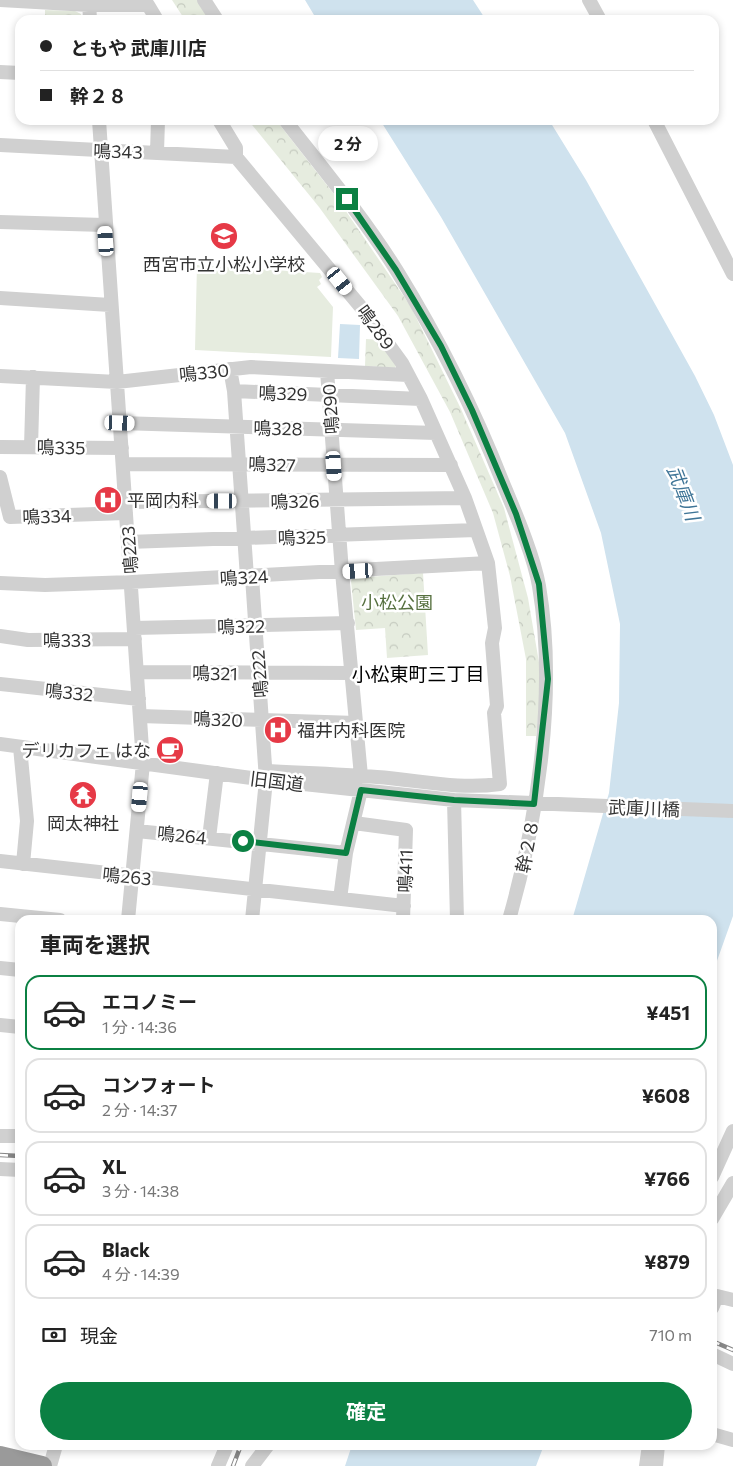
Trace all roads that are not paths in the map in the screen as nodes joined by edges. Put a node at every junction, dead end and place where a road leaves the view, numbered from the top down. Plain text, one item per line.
1 (0, 0) edge
2 (204, 0) edge
3 (589, 0) edge
4 (89, 2) edge
5 (146, 2) edge
6 (90, 15) edge
7 (154, 15) edge
8 (214, 15) edge
9 (597, 15) edge
10 (0, 72) edge
11 (15, 73) edge
12 (99, 125) edge
13 (158, 125) edge
14 (222, 125) edge
15 (289, 125) edge
16 (657, 125) edge
17 (0, 145) edge
18 (101, 150) junction
19 (157, 152) junction
20 (236, 157) junction
21 (0, 222) edge
22 (104, 225) junction
23 (733, 274) edge
24 (0, 298) edge
25 (110, 305) junction
26 (230, 369) junction
27 (327, 371) junction
28 (408, 375) junction
29 (0, 376) edge
30 (33, 378) junction
31 (117, 382) junction
32 (234, 391) junction
33 (329, 395) junction
34 (421, 399) junction
35 (120, 423) junction
36 (235, 427) junction
37 (332, 430) junction
38 (436, 433) junction
39 (0, 447) edge
40 (31, 447) junction
41 (122, 448) junction
42 (238, 463) junction
43 (123, 464) junction
44 (451, 465) junction
45 (334, 466) junction
46 (0, 477) edge
47 (465, 498) junction
48 (337, 500) junction
49 (242, 501) junction
50 (126, 508) junction
51 (5, 520) edge
52 (476, 530) junction
53 (340, 536) junction
54 (244, 538) junction
55 (128, 542) junction
56 (488, 563) junction
57 (342, 572) junction
58 (250, 577) junction
59 (131, 582) junction
60 (0, 583) edge
61 (348, 623) junction
62 (256, 625) junction
63 (134, 634) junction
64 (0, 636) edge
65 (137, 672) junction
66 (352, 673) junction
67 (260, 674) junction
68 (0, 684) edge
69 (139, 699) junction
70 (140, 716) junction
71 (262, 720) junction
72 (356, 723) junction
73 (0, 744) edge
74 (20, 747) junction
75 (143, 763) junction
76 (217, 774) junction
77 (266, 776) junction
78 (361, 783) junction
79 (454, 800) junction
80 (534, 804) junction
81 (555, 805) joint
82 (733, 811) edge
83 (354, 824) junction
84 (137, 831) junction
85 (209, 838) junction
86 (260, 843) junction
87 (346, 853) junction
88 (0, 861) edge
89 (23, 864) junction
90 (133, 877) junction
91 (255, 889) junction
92 (340, 898) junction
93 (403, 913) edge
94 (0, 914) edge
95 (129, 915) edge
96 (252, 915) edge
97 (456, 915) edge
98 (510, 915) edge
99 (15, 916) edge
100 (0, 968) edge
101 (15, 970) edge
102 (0, 1025) edge
103 (15, 1026) edge
104 (733, 1131) edge
105 (0, 1136) edge
106 (15, 1136) edge
107 (717, 1166) edge
108 (0, 1169) edge
109 (15, 1170) edge
110 (733, 1183) edge
111 (717, 1210) edge
112 (717, 1298) edge
113 (733, 1300) edge
114 (717, 1356) edge
115 (733, 1364) edge
116 (717, 1435) edge
117 (733, 1440) edge
118 (53, 1450) edge
119 (225, 1450) edge
120 (264, 1450) edge
121 (648, 1450) edge
122 (658, 1450) edge
123 (0, 1451) edge
124 (0, 1457) edge
125 (45, 1466) edge
126 (218, 1466) edge
127 (252, 1466) edge
128 (646, 1466) edge
129 (656, 1466) edge

1 - 4 street
2 - 8 street
3 - 9 street
4 - 5 street
4 - 6 street
5 - 7 street
10 - 11 street
12 - 18 street, 鳴223
13 - 19 street
14 - 20 street, 鳴289
15 - 80 street, 幹２８
16 - 23 street
17 - 18 street, 鳴343
18 - 19 street, 鳴343
18 - 22 street, 鳴223
19 - 20 street, 鳴343
20 - 28 street, 鳴289
21 - 22 street
22 - 25 street, 鳴223
24 - 25 street
25 - 31 street, 鳴223
26 - 27 street, 鳴330
26 - 31 street, 鳴330
26 - 32 street, 鳴222
27 - 28 street, 鳴330
27 - 33 street, 鳴290
28 - 34 street, 鳴289
29 - 30 street, 鳴330
30 - 31 street, 鳴330
30 - 40 street
31 - 35 street, 鳴223
32 - 33 street, 鳴329
32 - 36 street, 鳴222
33 - 34 street, 鳴329
33 - 37 street, 鳴290
34 - 38 street, 鳴289
35 - 36 street, 鳴328
35 - 41 street, 鳴223
36 - 37 street, 鳴328
36 - 42 street, 鳴222
37 - 38 street, 鳴328
37 - 45 street, 鳴290
38 - 44 street, 鳴289
39 - 40 street, 鳴335
40 - 41 street, 鳴335
41 - 43 street, 鳴223
42 - 43 street, 鳴327
42 - 45 street, 鳴327
42 - 49 street, 鳴222
43 - 50 street, 鳴223
44 - 45 street, 鳴327
44 - 47 street, 鳴289
45 - 48 street, 鳴290
46 - 51 street, 鳴334
47 - 48 street, 鳴326
47 - 52 street, 鳴289
48 - 49 street, 鳴326
48 - 53 street, 鳴290
49 - 50 street, 鳴326
49 - 54 street, 鳴222
50 - 51 street, 鳴334
50 - 55 street, 鳴223
52 - 53 street, 鳴325
52 - 56 street, 鳴289
53 - 54 street, 鳴325
53 - 57 street, 鳴290
54 - 55 street, 鳴325
54 - 58 street, 鳴222
55 - 59 street, 鳴223
56 - 57 street, 鳴324
56 - 78 street, 鳴289
57 - 58 street, 鳴324
57 - 61 street, 鳴290
58 - 59 street, 鳴324
58 - 62 street, 鳴222
59 - 60 street, 鳴324
59 - 63 street, 鳴223
61 - 62 street, 鳴322
61 - 66 street, 鳴290
62 - 63 street, 鳴322
62 - 67 street, 鳴222
63 - 64 street, 鳴333
63 - 65 street, 鳴223
65 - 67 street, 鳴321
65 - 69 street, 鳴223
66 - 67 street, 鳴321
66 - 72 street, 鳴290
67 - 71 street, 鳴222
68 - 69 street, 鳴332
69 - 70 street, 鳴223
70 - 71 street, 鳴320
70 - 75 street, 鳴223
71 - 72 street, 鳴320
71 - 77 street, 鳴222
72 - 78 street, 鳴290
73 - 74 street, 旧国道
74 - 75 street, 旧国道
74 - 89 street
75 - 76 street, 旧国道
75 - 84 street, 鳴223
76 - 77 street, 旧国道
76 - 85 street
77 - 78 street, 旧国道
77 - 86 street, 鳴222
78 - 79 street, 旧国道
78 - 83 street, 鳴290
79 - 80 street, 旧国道
79 - 97 street
80 - 81 street, 旧国道
80 - 98 street, 幹２８
81 - 82 street, 武庫川橋
83 - 87 street, 鳴290
83 - 93 street, 鳴411
84 - 85 street, 鳴264
84 - 90 street, 鳴223
85 - 86 street, 鳴264
86 - 87 street, 鳴264
86 - 91 street, 鳴222
87 - 92 street, 鳴290
88 - 89 street, 鳴263
89 - 90 street, 鳴263
90 - 91 street, 鳴263
90 - 95 street, 鳴223
91 - 92 street, 鳴263
91 - 96 street, 鳴222
92 - 93 street, 鳴263
94 - 99 street
100 - 101 street
102 - 103 street
104 - 107 street
105 - 106 street
108 - 109 street
110 - 111 street
112 - 113 street
114 - 115 street
116 - 117 street
118 - 125 street
119 - 126 street
120 - 127 street
121 - 128 street
122 - 129 street
123 - 125 highway
124 - 125 highway

